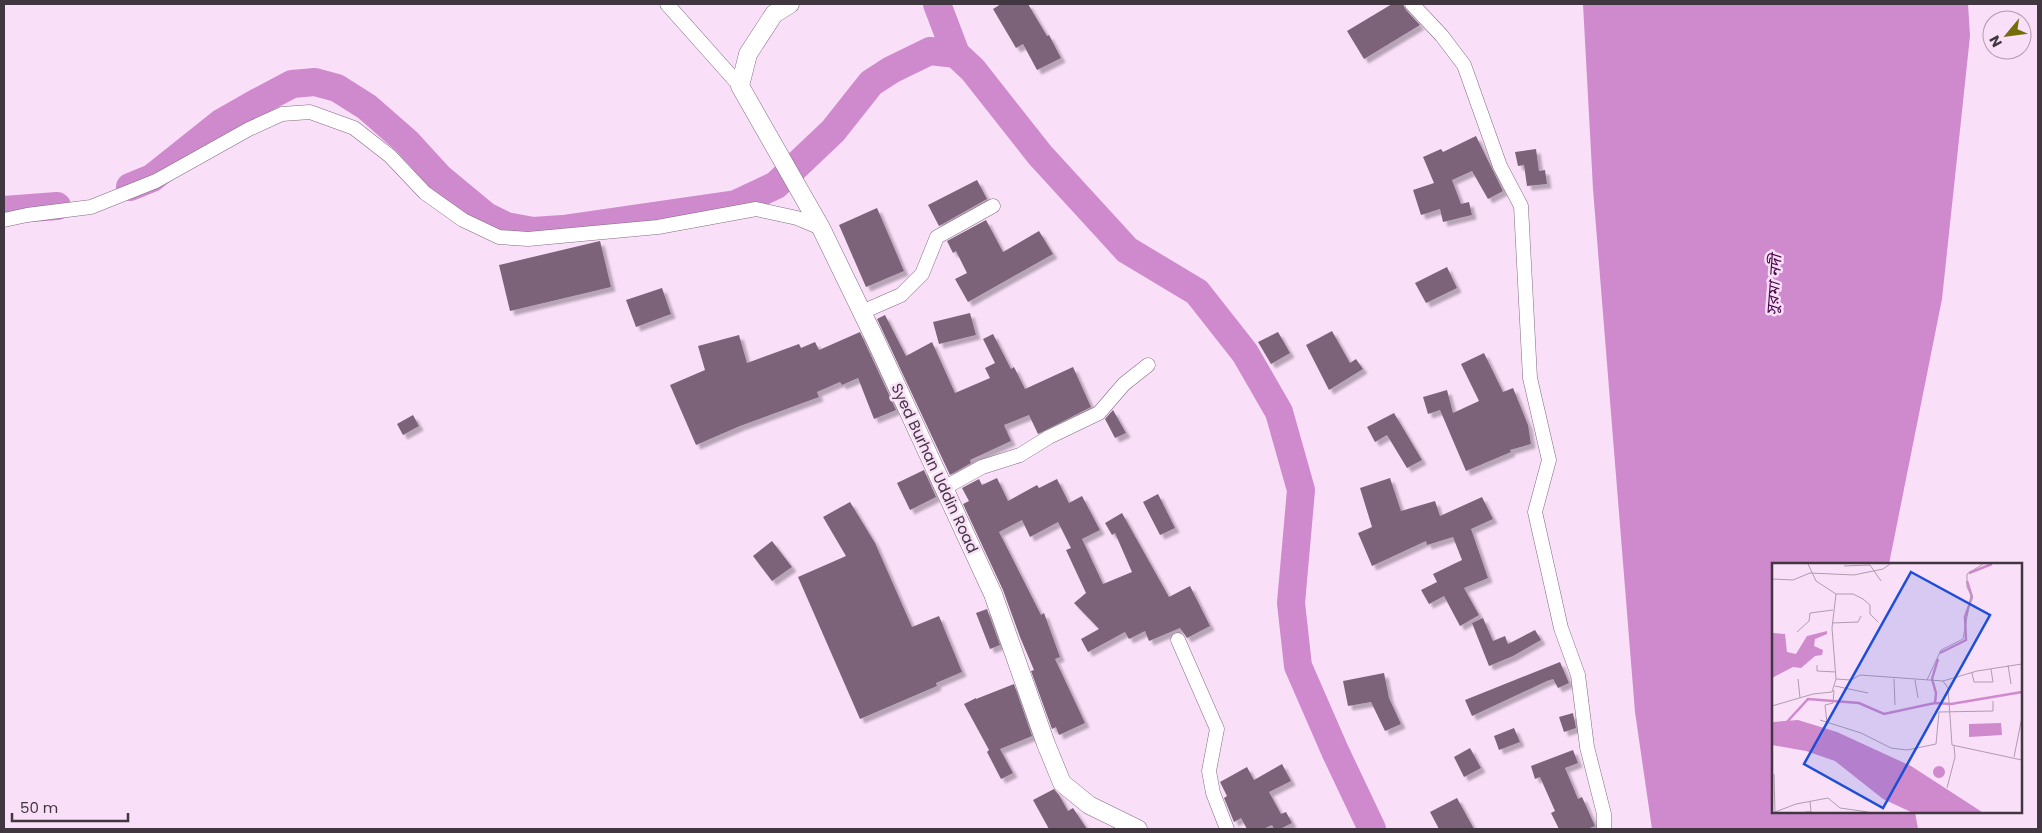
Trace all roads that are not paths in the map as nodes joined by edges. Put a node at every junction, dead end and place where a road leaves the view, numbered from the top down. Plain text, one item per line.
1 (667, 4) edge
2 (790, 4) edge
3 (1412, 4) edge
4 (740, 86) junction
5 (993, 206) dead end
6 (4, 220) edge
7 (819, 222) junction
8 (862, 312) junction
9 (1148, 365) dead end
10 (944, 488) junction
11 (1178, 640) dead end
12 (1138, 829) edge
13 (1227, 829) edge
14 (1604, 829) edge

1 - 4 street
2 - 4 street
3 - 14 street
4 - 7 street, Syed Burhan Uddin Road
5 - 8 street
6 - 7 street
7 - 8 street, Syed Burhan Uddin Road
8 - 10 street, Syed Burhan Uddin Road
9 - 10 street
10 - 12 street, Syed Burhan Uddin Road
11 - 13 street

